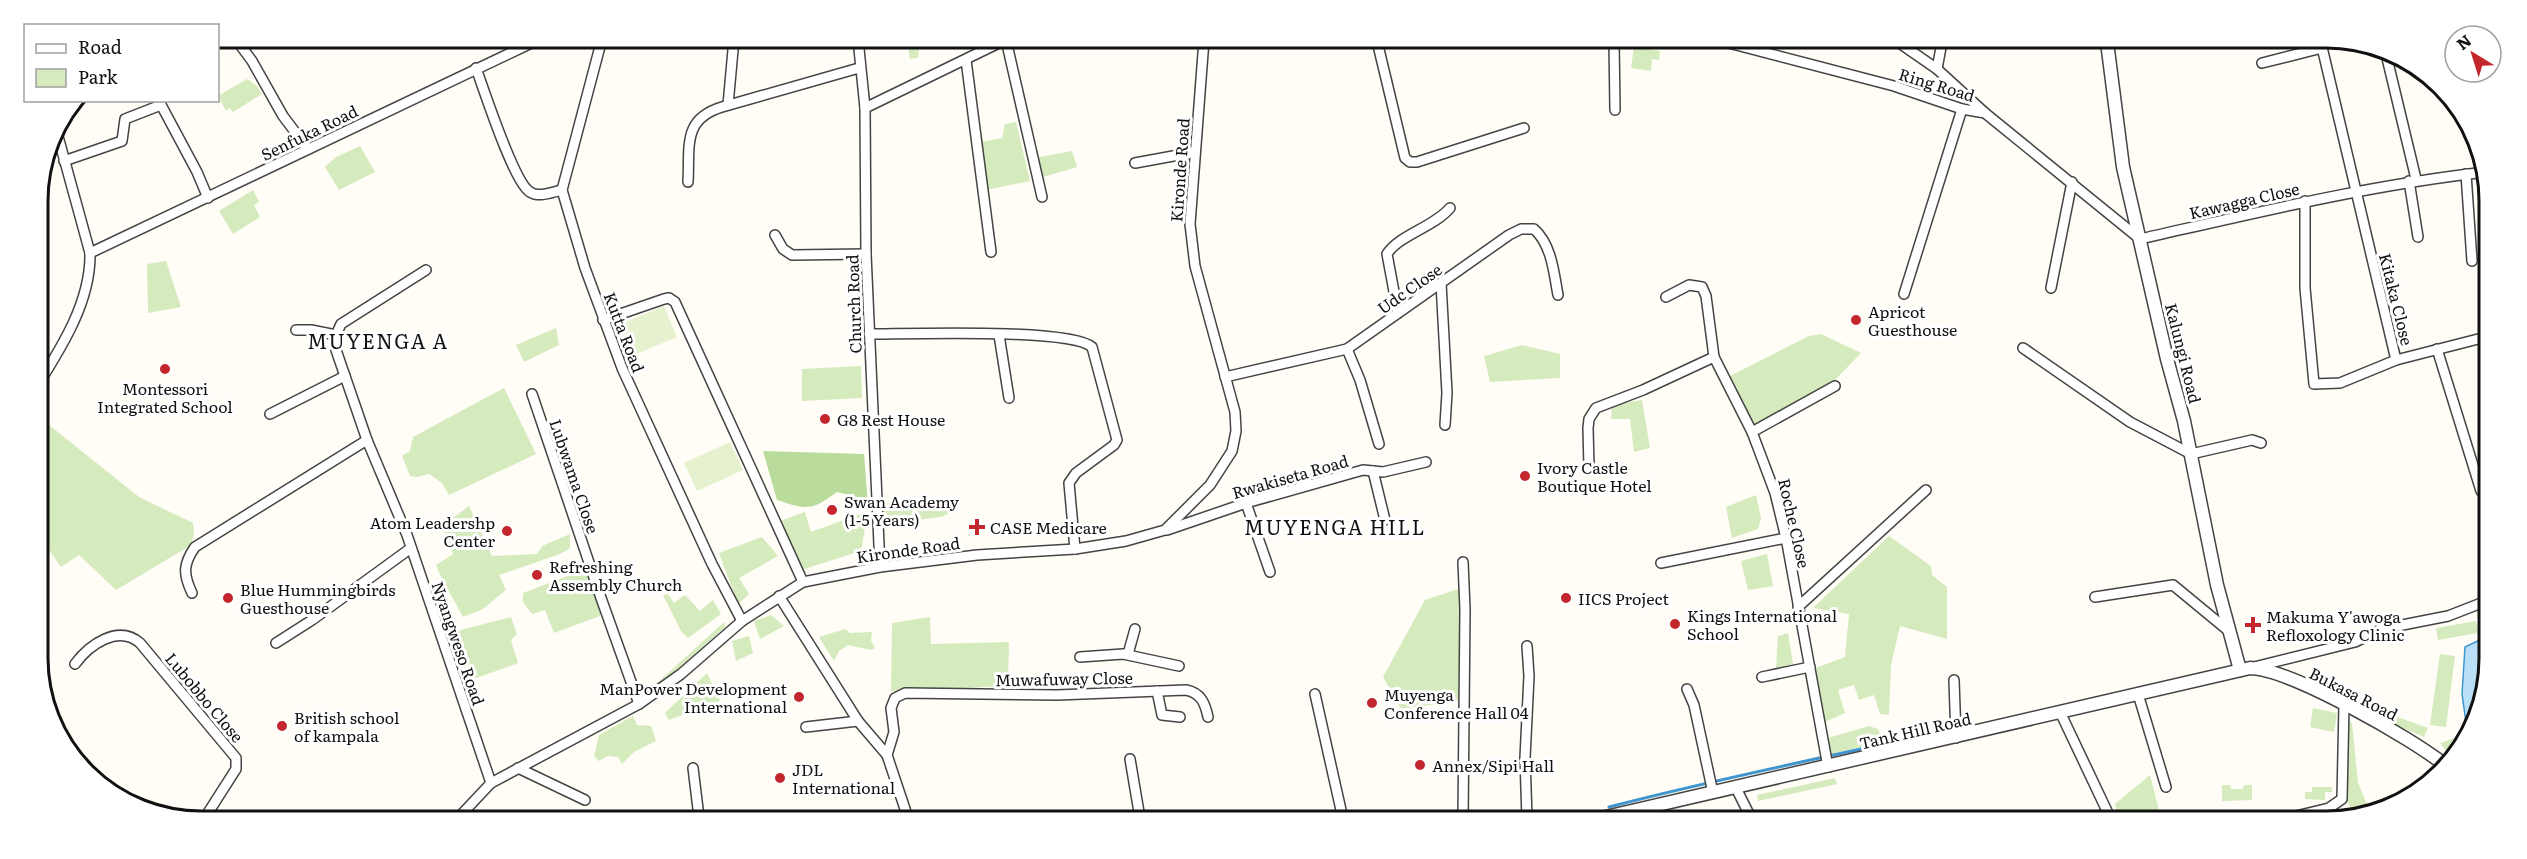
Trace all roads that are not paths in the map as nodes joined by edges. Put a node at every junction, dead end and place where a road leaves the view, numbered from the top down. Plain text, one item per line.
1 (242, 48) edge
2 (520, 48) edge
3 (600, 48) edge
4 (733, 48) edge
5 (858, 48) edge
6 (990, 48) edge
7 (1008, 48) edge
8 (1203, 48) edge
9 (1379, 48) edge
10 (1614, 48) edge
11 (1749, 48) edge
12 (1907, 48) edge
13 (1941, 48) edge
14 (2108, 48) edge
15 (2315, 48) edge
16 (2322, 48) edge
17 (966, 60) junction
18 (2388, 61) edge
19 (2262, 63) dead end
20 (476, 68) junction
21 (859, 68) junction
22 (1937, 69) junction
23 (160, 103) edge
24 (728, 105) junction
25 (865, 108) junction
26 (1962, 109) junction
27 (1615, 110) dead end
28 (1985, 113) junction
29 (1524, 128) dead end
30 (60, 143) edge
31 (308, 149) junction
32 (1195, 152) junction
33 (64, 161) junction
34 (1135, 163) dead end
35 (2476, 173) edge
36 (2466, 174) junction
37 (2413, 180) junction
38 (688, 182) dead end
39 (2072, 182) junction
40 (562, 190) junction
41 (2355, 190) junction
42 (1042, 197) dead end
43 (208, 198) junction
44 (2305, 201) junction
45 (1450, 208) dead end
46 (776, 235) dead end
47 (2418, 237) dead end
48 (2140, 239) junction
49 (991, 252) dead end
50 (90, 253) junction
51 (866, 254) junction
52 (2472, 261) dead end
53 (426, 270) dead end
54 (1442, 283) junction
55 (2051, 288) dead end
56 (1904, 294) dead end
57 (1558, 295) dead end
58 (1666, 297) dead end
59 (1398, 313) junction
60 (603, 320) junction
61 (296, 330) dead end
62 (869, 334) junction
63 (336, 335) junction
64 (999, 335) junction
65 (2479, 339) edge
66 (2023, 348) dead end
67 (1347, 349) junction
68 (2437, 349) junction
69 (1714, 357) junction
70 (2396, 360) junction
71 (48, 368) edge
72 (345, 376) junction
73 (1225, 377) junction
74 (1835, 386) dead end
75 (532, 394) dead end
76 (1008, 398) dead end
77 (270, 414) dead end
78 (1445, 425) dead end
79 (1752, 432) junction
80 (367, 440) junction
81 (2261, 443) dead end
82 (1379, 444) dead end
83 (2191, 454) junction
84 (1425, 462) dead end
85 (1589, 467) dead end
86 (1374, 471) junction
87 (2479, 485) edge
88 (1926, 490) dead end
89 (1246, 503) junction
90 (1385, 520) dead end
91 (1165, 531) junction
92 (1786, 538) junction
93 (411, 548) junction
94 (1075, 549) junction
95 (1463, 562) dead end
96 (1661, 563) dead end
97 (880, 567) junction
98 (1270, 572) dead end
99 (803, 582) junction
100 (192, 593) dead end
101 (779, 596) junction
102 (2095, 597) dead end
103 (2479, 604) edge
104 (1798, 607) junction
105 (742, 621) junction
106 (1135, 629) dead end
107 (2230, 632) junction
108 (276, 643) dead end
109 (1527, 646) dead end
110 (1128, 654) junction
111 (1080, 657) dead end
112 (75, 664) dead end
113 (1179, 666) dead end
114 (1810, 667) junction
115 (2245, 669) junction
116 (1762, 677) dead end
117 (1954, 680) dead end
118 (1687, 689) dead end
119 (1157, 691) junction
120 (1315, 694) dead end
121 (2139, 694) junction
122 (639, 704) junction
123 (2344, 705) junction
124 (2061, 714) junction
125 (1180, 717) dead end
126 (1208, 717) dead end
127 (858, 721) junction
128 (806, 727) dead end
129 (1956, 738) junction
130 (887, 755) junction
131 (1130, 759) dead end
132 (2439, 761) edge
133 (1828, 766) junction
134 (518, 768) junction
135 (693, 768) dead end
136 (491, 783) junction
137 (2166, 787) dead end
138 (1736, 788) junction
139 (1713, 793) junction
140 (585, 800) dead end
141 (209, 811) edge
142 (465, 811) edge
143 (698, 811) edge
144 (906, 811) edge
145 (1139, 811) edge
146 (1341, 811) edge
147 (1463, 811) edge
148 (1527, 811) edge
149 (1633, 811) edge
150 (1748, 811) edge
151 (2106, 811) edge
152 (2317, 811) edge

1 - 31 street
2 - 20 street, Senfuka Road
3 - 40 street
4 - 24 street
5 - 21 street, Church Road
6 - 17 street
7 - 42 street
8 - 32 street, Kironde Road
9 - 29 street
10 - 27 street
11 - 26 street, Ring Road
12 - 22 street
13 - 22 street
14 - 48 street, Kalungi Road
15 - 19 street
16 - 41 street
17 - 25 street
17 - 49 street
18 - 37 street
20 - 31 street, Senfuka Road
20 - 40 street
21 - 24 street
21 - 25 street, Church Road
22 - 28 street
23 - 33 street
23 - 43 street
24 - 38 street
25 - 51 street, Church Road
26 - 28 street, Ring Road
26 - 56 street
28 - 39 street, Ring Road
30 - 33 street
31 - 43 street, Senfuka Road
32 - 34 street
32 - 73 street, Kironde Road
33 - 50 street
35 - 36 street, Kawagga Close
36 - 37 street, Kawagga Close
36 - 52 street
37 - 41 street, Kawagga Close
37 - 47 street
39 - 48 street, Ring Road
39 - 55 street
40 - 60 street, Kutta Road
41 - 44 street, Kawagga Close
41 - 70 street, Kitaka Close
43 - 50 street, Senfuka Road
44 - 48 street, Kawagga Close
44 - 70 street
45 - 59 street
46 - 51 street
48 - 83 street, Kalungi Road
50 - 71 street
51 - 62 street, Church Road
53 - 63 street
54 - 57 street, Udc Close
54 - 59 street, Udc Close
54 - 78 street
58 - 69 street, Roche Close
59 - 67 street, Udc Close
60 - 99 street
60 - 105 street, Kutta Road
61 - 63 street
62 - 64 street
62 - 97 street, Church Road
63 - 72 street
64 - 76 street
64 - 94 street
65 - 68 street, Kitaka Close
66 - 83 street
67 - 73 street, Udc Close
67 - 82 street
68 - 70 street, Kitaka Close
68 - 87 street
69 - 79 street, Roche Close
69 - 85 street
72 - 77 street
72 - 80 street, Nyangweso Road
73 - 91 street, Kironde Road
74 - 79 street
75 - 122 street, Lubwama Close
79 - 92 street, Roche Close
80 - 93 street, Nyangweso Road
80 - 100 street
81 - 83 street
83 - 107 street, Kalungi Road
84 - 86 street, Rwakiseta Road
86 - 89 street, Rwakiseta Road
86 - 90 street
88 - 104 street
89 - 91 street, Rwakiseta Road
89 - 98 street
91 - 94 street, Kironde Road
92 - 96 street
92 - 104 street, Roche Close
93 - 108 street
93 - 136 street, Nyangweso Road
94 - 97 street, Kironde Road
95 - 147 street
97 - 99 street, Kironde Road
99 - 101 street, Kironde Road
101 - 105 street, Kironde Road
101 - 127 street
102 - 107 street
103 - 115 street
104 - 114 street, Roche Close
105 - 122 street, Kironde Road
106 - 110 street
107 - 115 street, Kalungi Road
109 - 148 street
110 - 111 street
110 - 113 street
112 - 141 street, Lubobbo Close
114 - 116 street
114 - 133 street, Roche Close
115 - 121 street, Tank Hill Road
115 - 123 street, Bukasa Road
117 - 129 street
118 - 139 street
119 - 125 street
119 - 126 street, Muwafuway Close
119 - 130 street, Muwafuway Close
120 - 146 street
121 - 124 street, Tank Hill Road
121 - 137 street
122 - 134 street, Kironde Road
123 - 132 street, Bukasa Road
123 - 152 street
124 - 129 street, Tank Hill Road
124 - 151 street
127 - 128 street
127 - 130 street
129 - 133 street, Tank Hill Road
130 - 144 street
131 - 145 street
133 - 138 street, Tank Hill Road
134 - 136 street, Kironde Road
134 - 140 street
135 - 143 street
136 - 142 street, Kironde Road
138 - 139 street, Tank Hill Road
138 - 150 street
139 - 149 street, Tank Hill Road

